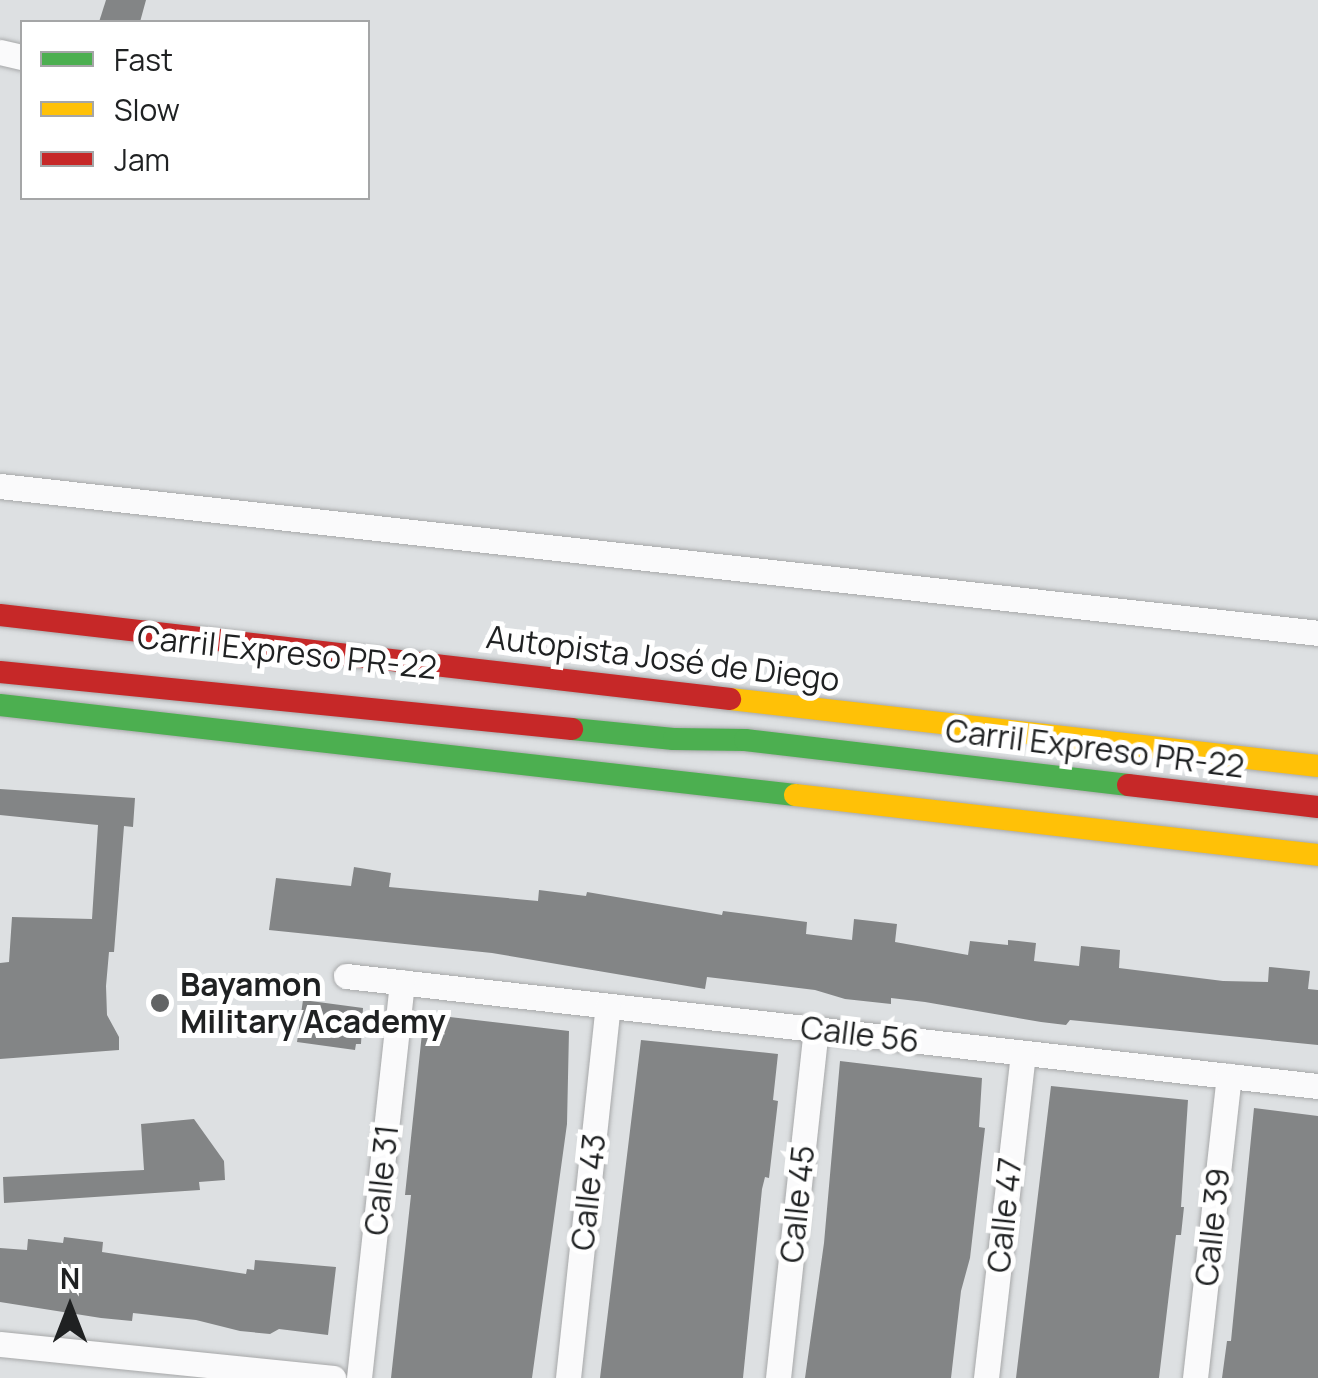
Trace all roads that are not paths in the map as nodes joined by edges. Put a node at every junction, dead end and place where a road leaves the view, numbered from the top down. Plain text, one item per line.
1 (0, 486) edge
2 (0, 614) edge
3 (1318, 633) edge
4 (0, 654) edge
5 (0, 672) edge
6 (0, 705) edge
7 (744, 740) junction
8 (1318, 766) edge
9 (1318, 807) edge
10 (1318, 856) edge
11 (346, 976) dead end
12 (402, 982) junction
13 (608, 1006) junction
14 (816, 1029) junction
15 (1022, 1053) junction
16 (1229, 1076) junction
17 (1318, 1086) edge
18 (0, 1344) edge
19 (333, 1378) edge
20 (359, 1378) edge
21 (568, 1378) edge
22 (778, 1378) edge
23 (986, 1378) edge
24 (1195, 1378) edge

1 - 3 street
2 - 8 highway, Autopista José de Diego
4 - 7 highway, Carril Expreso PR-22
5 - 7 highway, Carril Expreso PR-22
6 - 10 highway
7 - 9 highway, Carril Expreso PR-22
11 - 12 street, Calle 56
12 - 13 street, Calle 56
12 - 20 street, Calle 31
13 - 14 street, Calle 56
13 - 21 street, Calle 43
14 - 15 street, Calle 56
14 - 22 street, Calle 45
15 - 16 street, Calle 56
15 - 23 street, Calle 47
16 - 17 street, Calle 56
16 - 24 street, Calle 39
18 - 19 street

